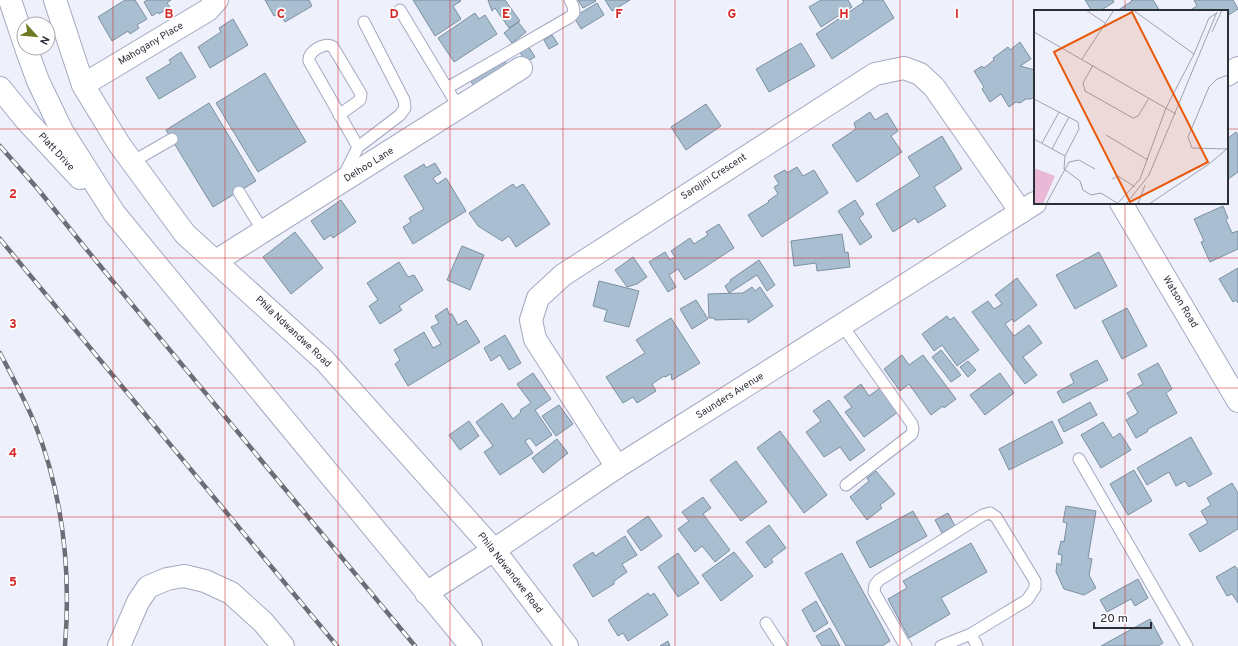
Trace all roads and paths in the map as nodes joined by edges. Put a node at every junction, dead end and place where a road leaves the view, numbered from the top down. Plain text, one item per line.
1 (10, 0) edge
2 (55, 0) edge
3 (217, 0) edge
4 (570, 0) edge
5 (400, 10) dead end
6 (16, 18) edge
7 (364, 22) dead end
8 (29, 56) edge
9 (522, 68) dead end
10 (1238, 68) edge
11 (1228, 74) edge
12 (83, 85) junction
13 (0, 88) edge
14 (447, 88) junction
15 (459, 108) junction
16 (339, 115) junction
17 (172, 139) dead end
18 (358, 147) junction
19 (132, 162) junction
20 (340, 183) junction
21 (239, 192) dead end
22 (1122, 204) edge
23 (1028, 208) edge
24 (114, 213) junction
25 (263, 231) junction
26 (216, 261) junction
27 (842, 326) junction
28 (1238, 401) edge
29 (1079, 459) dead end
30 (617, 467) junction
31 (846, 484) dead end
32 (494, 550) junction
33 (426, 592) junction
34 (766, 623) dead end
35 (971, 634) junction
36 (119, 646) edge
37 (282, 646) edge
38 (471, 646) edge
39 (567, 646) edge
40 (781, 646) edge
41 (906, 646) edge
42 (941, 646) edge
43 (977, 646) edge
44 (1187, 646) edge

1 - 6 street
2 - 12 street, Phila Ndwandwe Road
3 - 12 street, Mahogany Place
4 - 14 lane
5 - 14 lane
7 - 18 lane
8 - 24 street
9 - 15 street, Delhoo Lane
10 - 11 street
12 - 19 street, Phila Ndwandwe Road
13 - 24 street, Platt Drive
14 - 15 lane
15 - 20 street, Delhoo Lane
16 - 16 lane
16 - 18 lane
17 - 19 lane
18 - 20 lane
19 - 26 street, Phila Ndwandwe Road
20 - 25 street, Delhoo Lane
21 - 25 lane
22 - 28 street, Watson Road
23 - 27 street, Saunders Avenue
23 - 30 street, Sarojini Crescent
24 - 33 street
25 - 26 street, Delhoo Lane
26 - 32 street, Phila Ndwandwe Road
27 - 30 street, Saunders Avenue
27 - 31 lane
29 - 44 lane
30 - 32 street, Saunders Avenue
32 - 33 street, Saunders Avenue
32 - 39 street, Phila Ndwandwe Road
33 - 38 street
34 - 40 lane
35 - 41 lane
35 - 42 lane
35 - 43 lane
36 - 37 street

